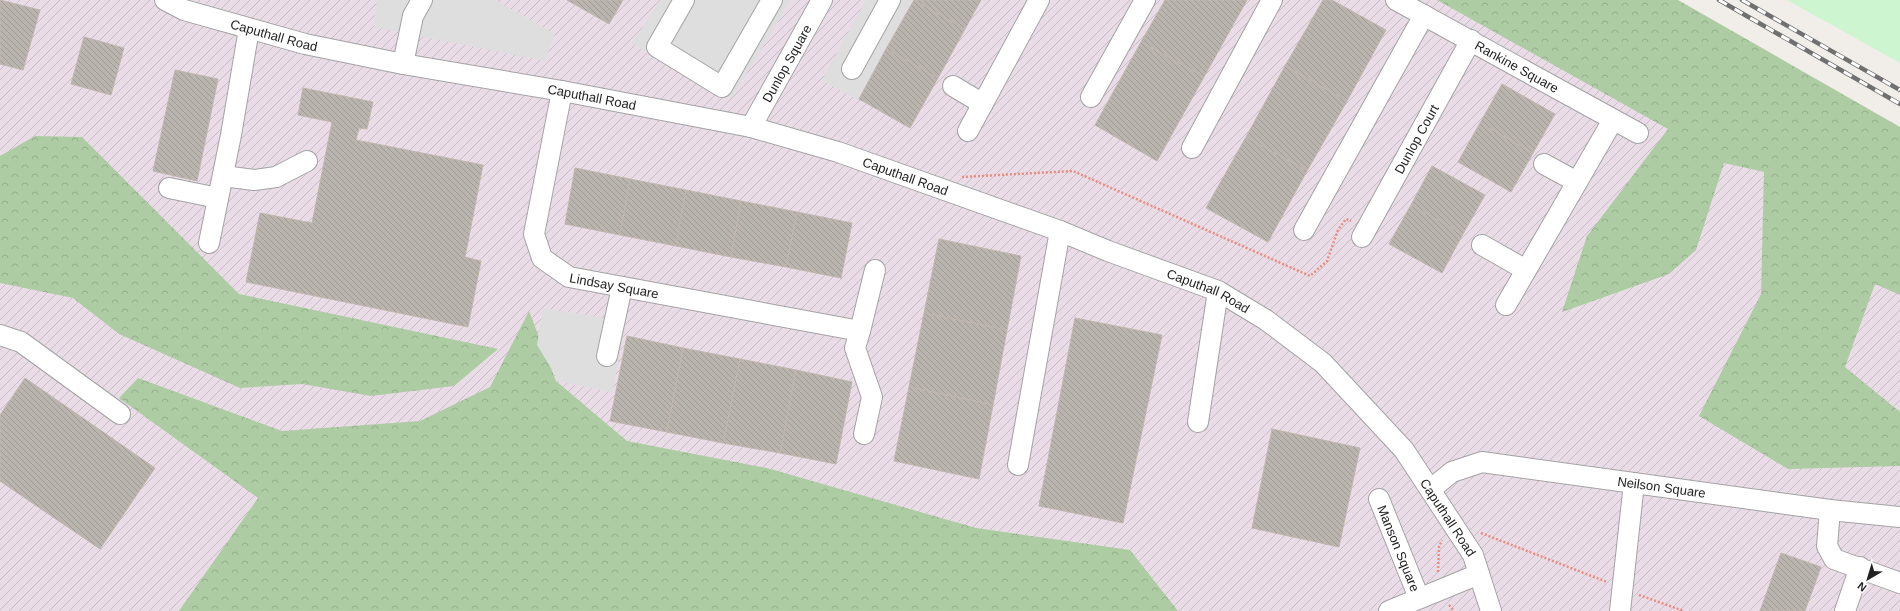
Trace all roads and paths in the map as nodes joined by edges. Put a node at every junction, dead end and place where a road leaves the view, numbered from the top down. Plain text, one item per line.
1 (165, 0) edge
2 (422, 0) edge
3 (684, 0) edge
4 (772, 0) edge
5 (822, 0) edge
6 (890, 0) edge
7 (1144, 0) edge
8 (1272, 0) edge
9 (1396, 0) edge
10 (1036, 1) edge
11 (1424, 15) junction
12 (249, 29) junction
13 (1471, 40) junction
14 (402, 64) junction
15 (852, 69) dead end
16 (953, 86) dead end
17 (562, 91) junction
18 (1091, 97) dead end
19 (983, 104) junction
20 (1613, 120) junction
21 (751, 127) junction
22 (968, 131) dead end
23 (1638, 133) dead end
24 (1192, 148) dead end
25 (307, 161) dead end
26 (1544, 164) dead end
27 (223, 176) junction
28 (959, 177) dead end
29 (1577, 182) junction
30 (169, 188) dead end
31 (218, 198) junction
32 (1304, 230) dead end
33 (1060, 231) junction
34 (1365, 232) joint
35 (209, 243) dead end
36 (1482, 245) dead end
37 (875, 270) dead end
38 (1526, 270) junction
39 (622, 287) junction
40 (1218, 291) junction
41 (1506, 305) dead end
42 (860, 332) junction
43 (0, 335) edge
44 (607, 356) dead end
45 (120, 414) dead end
46 (1198, 422) dead end
47 (864, 434) dead end
48 (1018, 465) dead end
49 (1634, 483) junction
50 (1431, 489) junction
51 (1379, 499) dead end
52 (1830, 510) junction
53 (1900, 517) edge
54 (1452, 522) junction
55 (1860, 567) junction
56 (1479, 574) junction
57 (1900, 583) edge
58 (1622, 589) junction
59 (1437, 591) junction
60 (1419, 598) junction
61 (1389, 611) edge
62 (1454, 611) edge
63 (1491, 611) edge
64 (1620, 611) edge
65 (1684, 611) edge
66 (1845, 611) edge

1 - 12 street, Caputhall Road
2 - 14 street
3 - 4 street
5 - 21 street, Dunlop Square
6 - 15 street
7 - 18 street
8 - 24 street
9 - 11 street, Rankine Square
10 - 19 street
11 - 13 street, Rankine Square
11 - 32 street
12 - 14 street, Caputhall Road
12 - 27 street
13 - 20 street, Rankine Square
13 - 34 street, Dunlop Court
14 - 17 street, Caputhall Road
16 - 19 street
17 - 21 street, Caputhall Road
17 - 39 street, Lindsay Square
19 - 22 street
20 - 23 street, Rankine Square
20 - 29 street
21 - 33 street, Caputhall Road
25 - 27 street
26 - 29 street
27 - 31 street
28 - 34 path
29 - 38 street
30 - 31 street
31 - 35 street
33 - 40 street, Caputhall Road
33 - 48 street
36 - 38 street
37 - 42 street
38 - 41 street
39 - 42 street, Lindsay Square
39 - 44 street
40 - 46 street
40 - 50 street, Caputhall Road
42 - 47 street
43 - 45 street
49 - 50 street, Neilson Square
49 - 52 street, Neilson Square
49 - 58 street
50 - 54 street, Caputhall Road
51 - 60 street, Manson Square
52 - 53 street, Neilson Square
52 - 55 street
54 - 56 street, Caputhall Road
54 - 58 path
54 - 59 path
55 - 57 street
55 - 66 street
56 - 59 street, Manson Square
56 - 63 street, Caputhall Road
58 - 64 street
58 - 65 path
59 - 60 street, Manson Square
59 - 62 path
60 - 61 street, Manson Square

